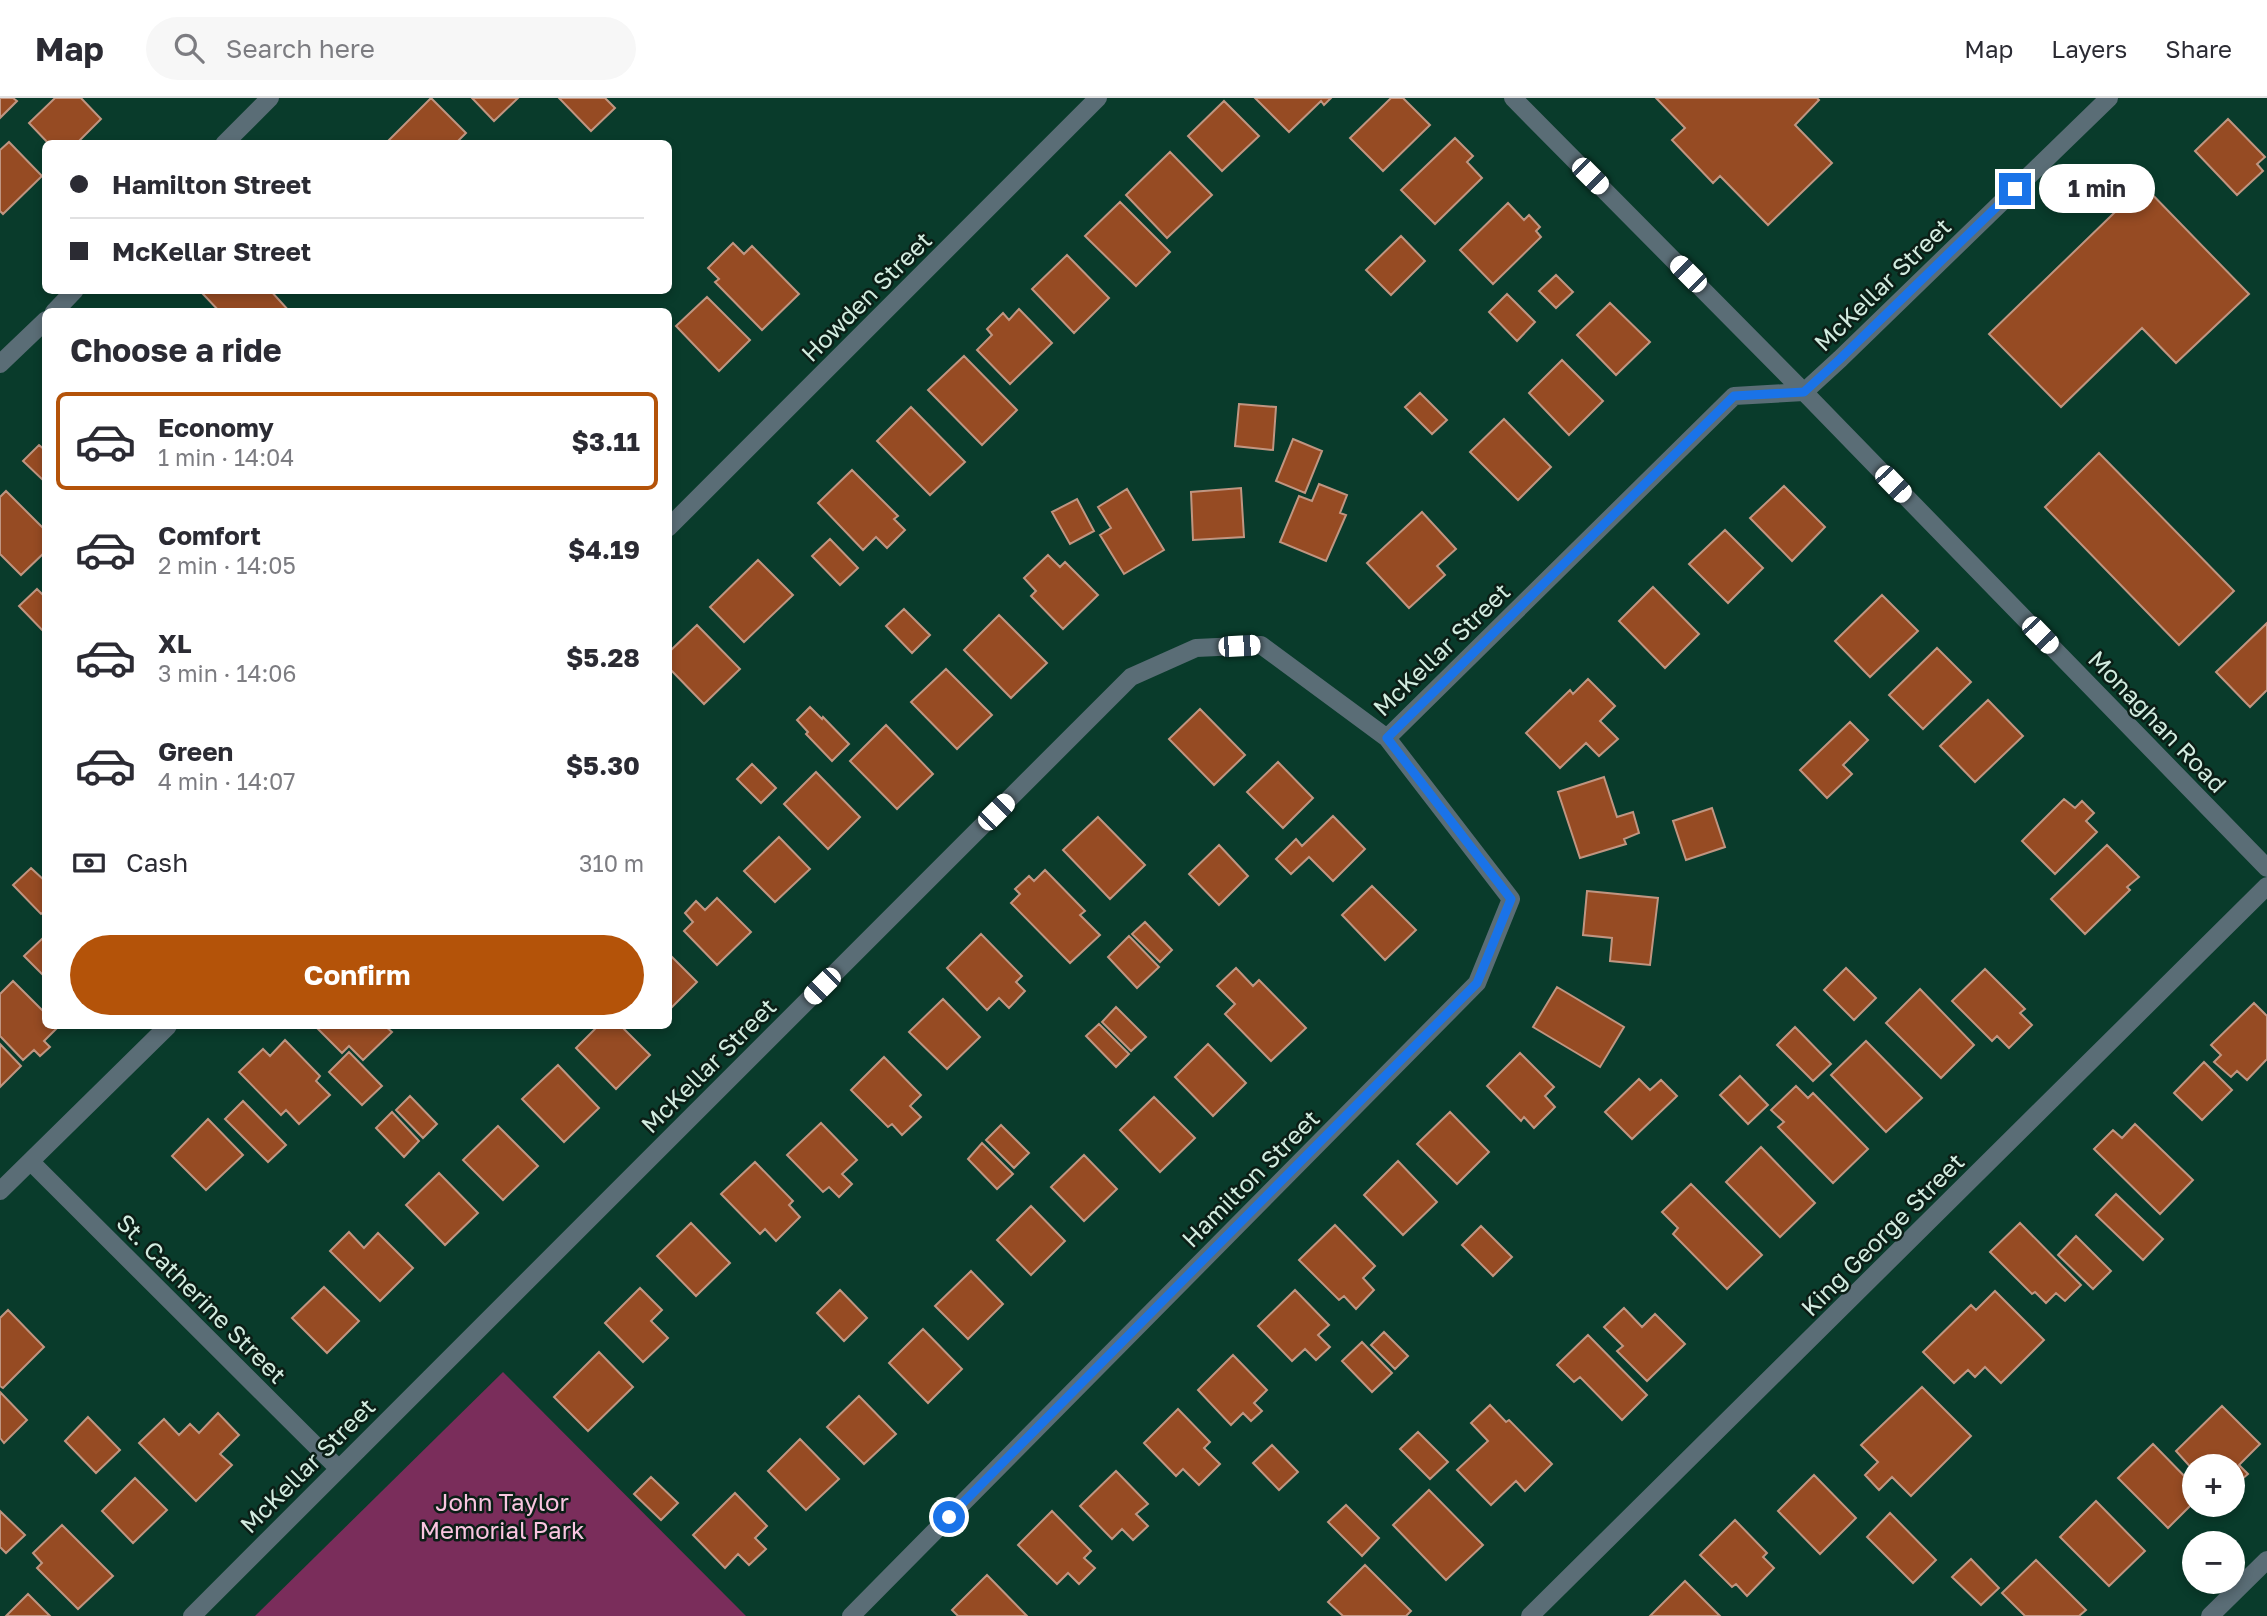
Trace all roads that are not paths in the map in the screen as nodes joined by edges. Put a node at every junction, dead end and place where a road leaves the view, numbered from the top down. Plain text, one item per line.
1 (270, 98) edge
2 (1098, 98) edge
3 (1513, 98) edge
4 (2109, 98) edge
5 (228, 140) edge
6 (71, 294) edge
7 (58, 308) edge
8 (42, 324) edge
9 (0, 364) edge
10 (1804, 392) junction
11 (672, 524) edge
12 (1387, 738) junction
13 (2267, 868) edge
14 (2267, 886) edge
15 (165, 1029) edge
16 (31, 1162) junction
17 (0, 1191) edge
18 (338, 1468) junction
19 (2267, 1560) edge
20 (192, 1616) edge
21 (851, 1616) edge
22 (1530, 1616) edge
23 (2210, 1616) edge

1 - 5 street
2 - 11 street, Howden Street
3 - 10 street, Monaghan Road
4 - 10 street, McKellar Street
6 - 7 street
8 - 9 street
10 - 12 street, McKellar Street
10 - 13 street, Monaghan Road
12 - 18 street, McKellar Street
12 - 21 street, Hamilton Street
14 - 22 street, King George Street
15 - 16 street
16 - 17 street
16 - 18 street, St. Catherine Street
18 - 20 street, McKellar Street
19 - 23 street

